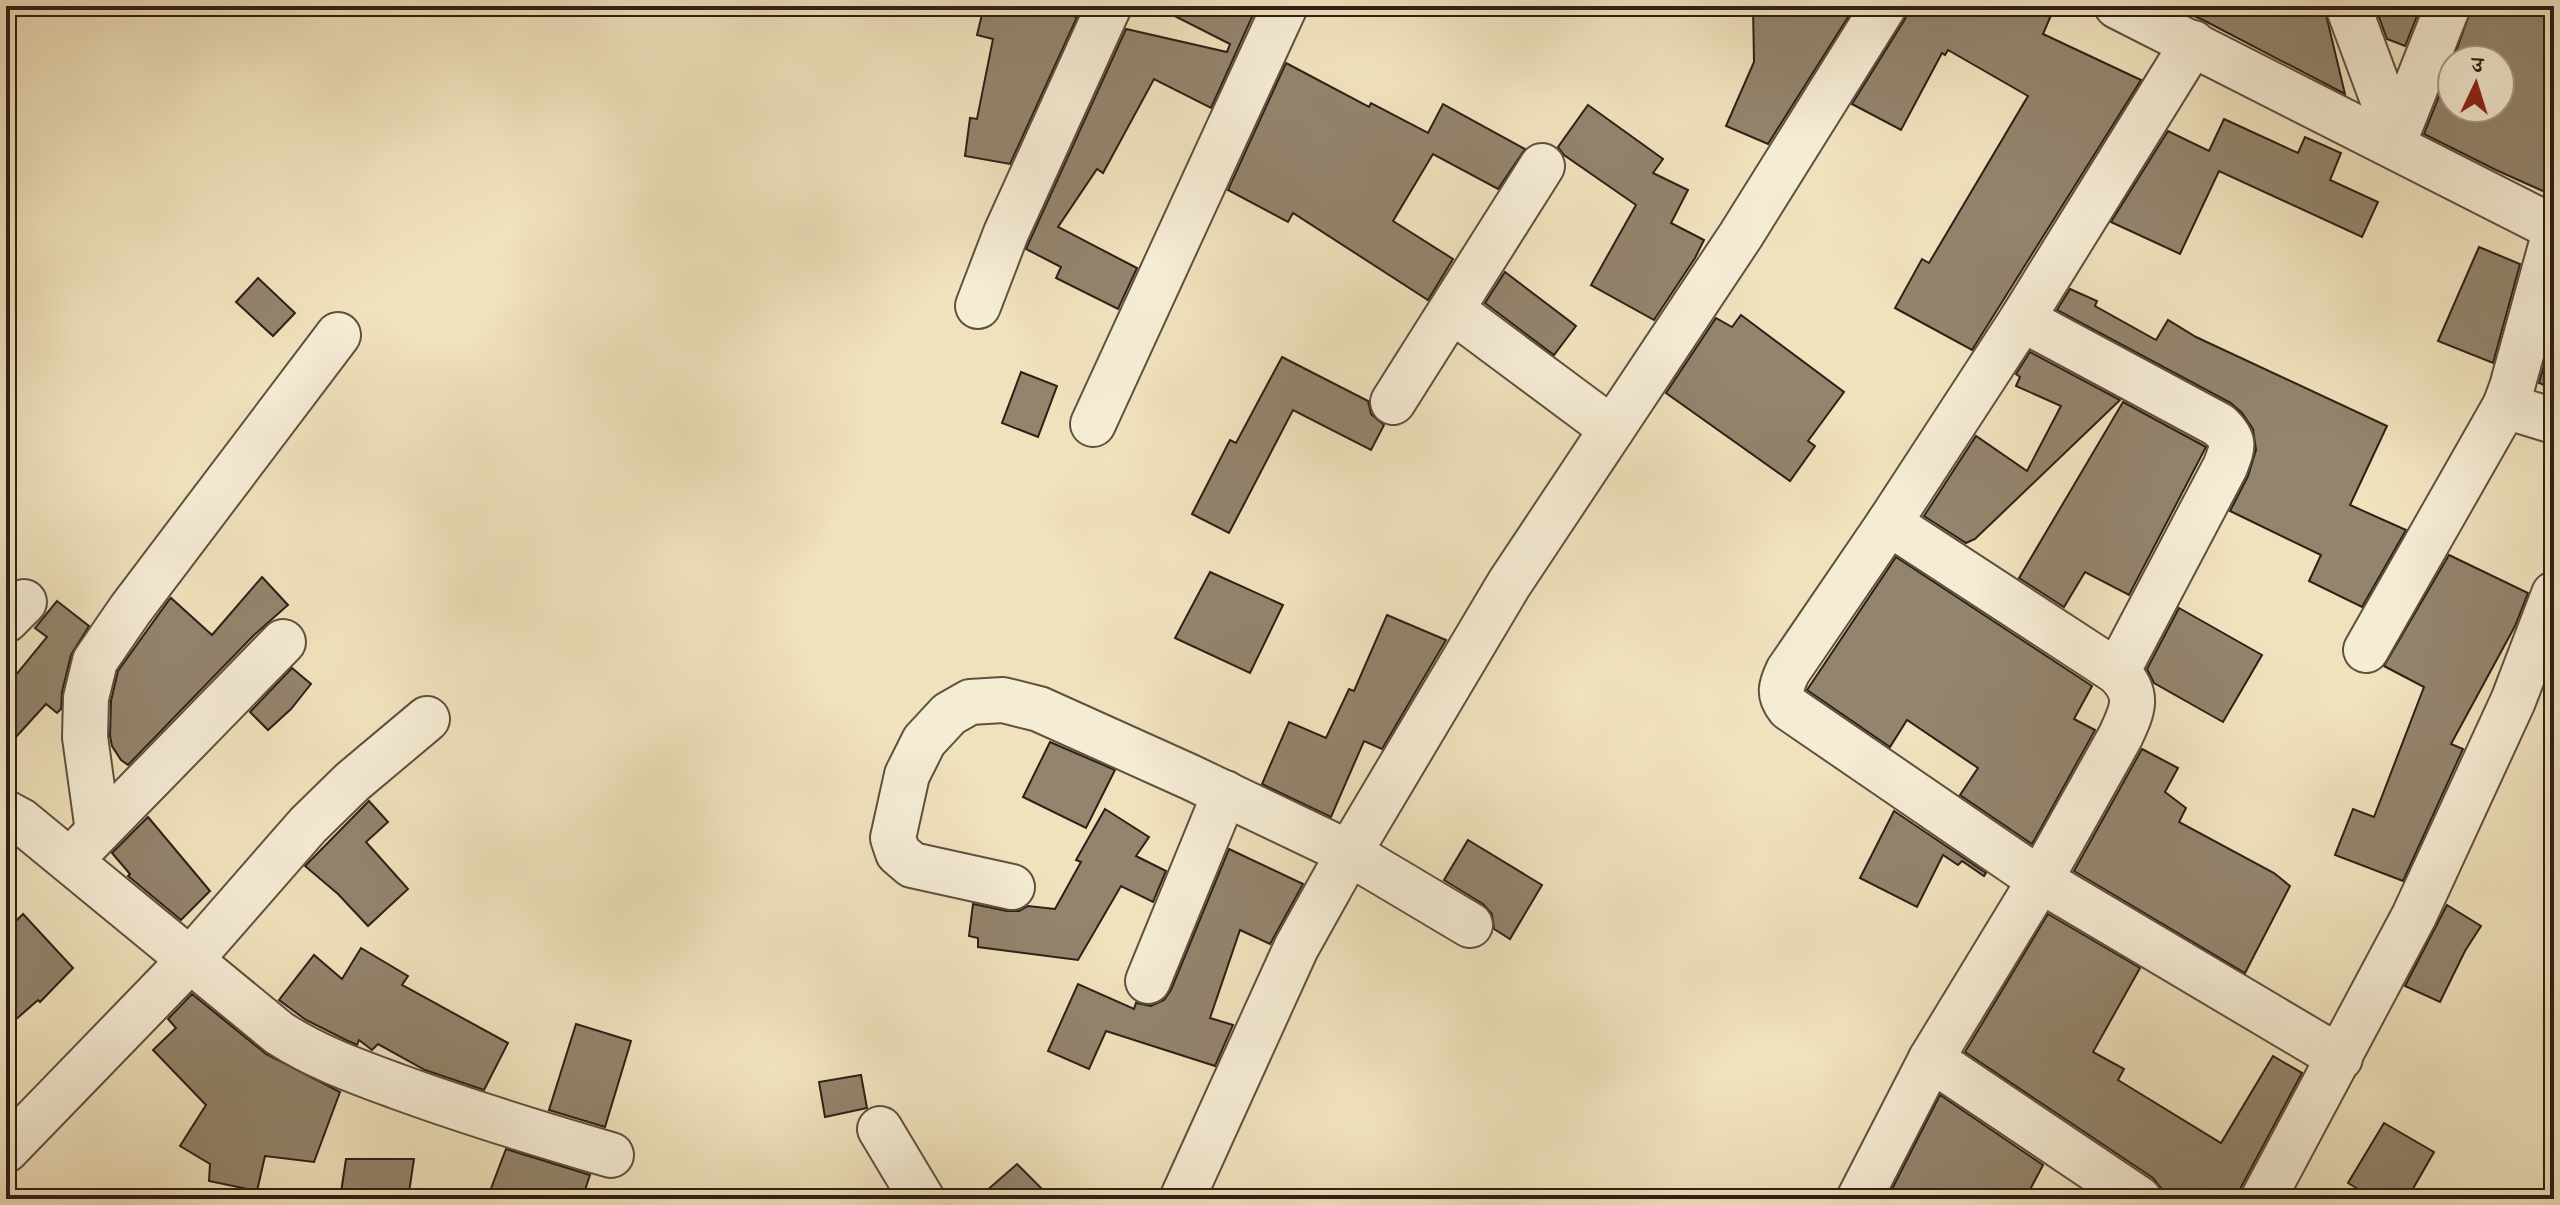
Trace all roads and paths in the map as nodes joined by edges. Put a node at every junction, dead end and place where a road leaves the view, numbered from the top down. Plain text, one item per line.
1 (1109, 6) edge
2 (1285, 6) edge
3 (1884, 6) edge
4 (2117, 6) edge
5 (2348, 6) edge
6 (2448, 6) edge
7 (2193, 43) junction
8 (2398, 143) junction
9 (1542, 166) dead end
10 (2554, 228) edge
11 (2554, 235) edge
12 (978, 306) dead end
13 (1452, 310) junction
14 (2022, 319) junction
15 (338, 335) dead end
16 (1393, 402) dead end
17 (2505, 406) junction
18 (2554, 421) edge
19 (1093, 424) dead end
20 (1612, 429) junction
21 (1889, 523) junction
22 (2554, 594) edge
23 (283, 642) dead end
24 (2366, 650) dead end
25 (2117, 672) junction
26 (427, 719) dead end
27 (1225, 793) junction
28 (6, 813) edge
29 (84, 846) junction
30 (1349, 853) junction
31 (2040, 880) junction
32 (1012, 887) dead end
33 (1470, 925) dead end
34 (190, 960) junction
35 (1148, 981) dead end
36 (2340, 1058) junction
37 (1931, 1059) junction
38 (880, 1129) dead end
39 (6, 1150) edge
40 (611, 1155) dead end
41 (922, 1199) edge
42 (1182, 1199) edge
43 (1859, 1199) edge
44 (2139, 1199) edge
45 (2263, 1199) edge

1 - 12 street
2 - 19 street
3 - 20 street
4 - 7 street
5 - 8 street
6 - 8 street
7 - 8 street
7 - 14 street
8 - 10 street
9 - 13 street
11 - 17 street
13 - 16 street
13 - 20 street
14 - 21 street
14 - 25 street
15 - 29 street
17 - 18 street
17 - 24 street
20 - 30 street
21 - 25 street
21 - 31 street
22 - 36 street
23 - 29 street
25 - 31 street
26 - 34 street
27 - 30 street
27 - 32 street
27 - 35 street
28 - 29 street
29 - 34 street
30 - 33 street
30 - 42 street
31 - 36 street
31 - 37 street
34 - 39 street
34 - 40 street
36 - 45 street
37 - 43 street
37 - 44 street
38 - 41 street

